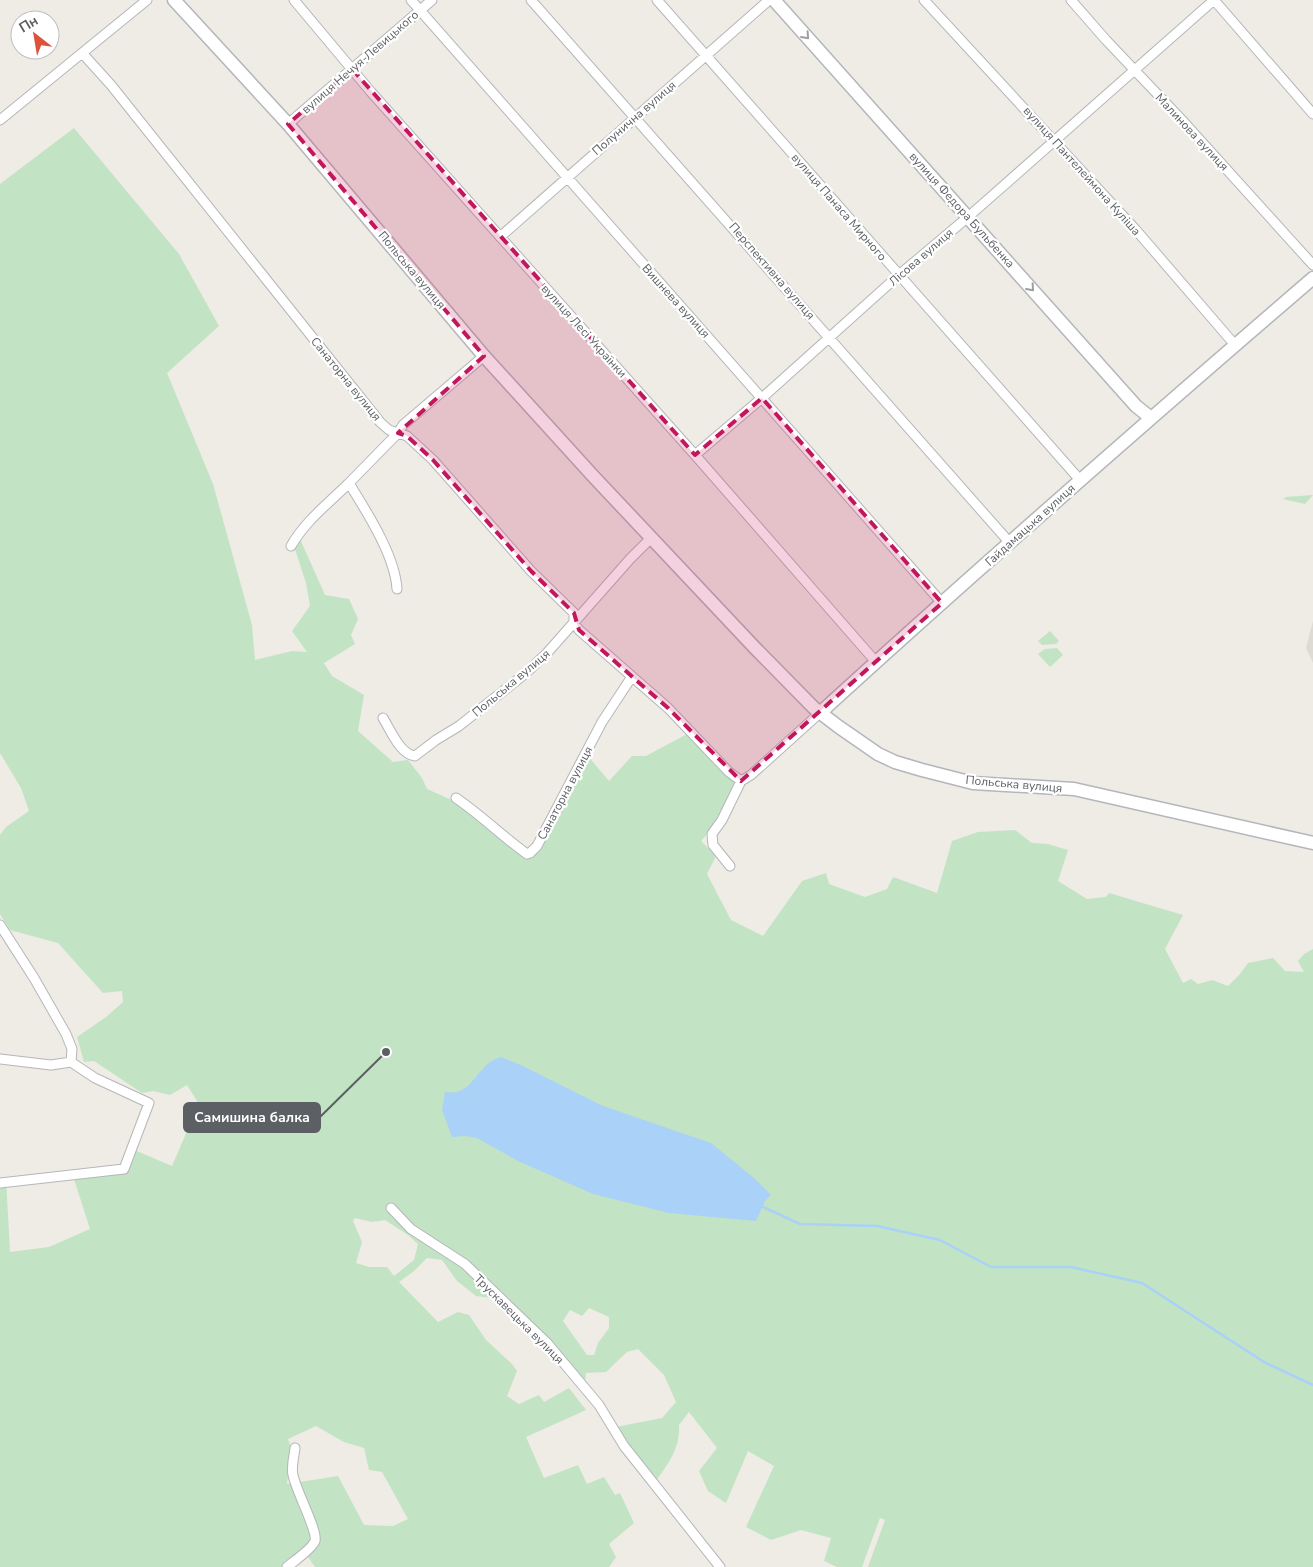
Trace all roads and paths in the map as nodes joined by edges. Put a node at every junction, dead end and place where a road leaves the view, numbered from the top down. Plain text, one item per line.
1 (147, 0) edge
2 (174, 0) edge
3 (294, 0) edge
4 (411, 0) edge
5 (432, 0) edge
6 (532, 0) edge
7 (657, 0) edge
8 (769, 0) edge
9 (774, 0) edge
10 (924, 0) edge
11 (1072, 0) edge
12 (1214, 0) edge
13 (420, 11) junction
14 (83, 54) junction
15 (706, 55) junction
16 (352, 69) junction
17 (1133, 70) junction
18 (1313, 114) edge
19 (635, 117) junction
20 (0, 120) edge
21 (288, 124) junction
22 (1054, 140) junction
23 (566, 178) junction
24 (968, 217) junction
25 (500, 237) junction
26 (1313, 265) edge
27 (899, 275) junction
28 (1313, 278) edge
29 (830, 338) junction
30 (1236, 345) junction
31 (484, 356) junction
32 (762, 398) junction
33 (1151, 418) junction
34 (398, 433) junction
35 (695, 455) junction
36 (1080, 480) junction
37 (349, 483) junction
38 (651, 538) junction
39 (1010, 542) junction
40 (291, 546) dead end
41 (397, 589) dead end
42 (942, 603) junction
43 (574, 623) junction
44 (876, 662) junction
45 (631, 678) junction
46 (821, 712) junction
47 (383, 718) dead end
48 (741, 781) junction
49 (456, 798) dead end
50 (1313, 843) edge
51 (730, 866) dead end
52 (0, 925) edge
53 (0, 1058) edge
54 (71, 1062) junction
55 (0, 1183) edge
56 (391, 1208) dead end
57 (295, 1448) dead end
58 (287, 1567) edge
59 (720, 1567) edge

1 - 14 street
2 - 21 street, Польська вулиця
3 - 16 street, вулиця Лесі Українки
4 - 13 street, Вишнева вулиця
5 - 13 street, вулиця Нечуя-Левицького
6 - 19 street, Перспективна вулиця
7 - 15 street, вулиця Панаса Мирного
8 - 15 street, Полунична вулиця
9 -> 24 street, вулиця Федора Бульбенка
10 - 22 street, вулиця Пантелеймона Куліша
11 - 17 street, Малинова вулиця
12 - 17 street, Лісова вулиця
12 - 18 street
13 - 16 street, вулиця Нечуя-Левицького
13 - 23 street, Вишнева вулиця
14 - 20 street
14 - 34 street, Санаторна вулиця
15 - 19 street, Полунична вулиця
15 - 27 street, вулиця Панаса Мирного
16 - 21 street, вулиця Нечуя-Левицького
16 - 25 street, вулиця Лесі Українки
17 - 22 street, Лісова вулиця
17 - 26 street, Малинова вулиця
19 - 23 street, Полунична вулиця
19 - 29 street, Перспективна вулиця
21 - 31 street, Польська вулиця
22 - 24 street, Лісова вулиця
22 - 30 street, вулиця Пантелеймона Куліша
23 - 25 street, Полунична вулиця
23 - 32 street, Вишнева вулиця
24 - 27 street, Лісова вулиця
24 -> 33 street, вулиця Федора Бульбенка
25 - 35 street, вулиця Лесі Українки
27 - 29 street, Лісова вулиця
27 - 36 street, вулиця Панаса Мирного
28 - 30 street, Гайдамацька вулиця
29 - 32 street, Лісова вулиця
29 - 39 street, Перспективна вулиця
30 - 33 street, Гайдамацька вулиця
31 - 34 street
31 - 38 street, Польська вулиця
32 - 35 street, Лісова вулиця
32 - 42 street, Вишнева вулиця
33 - 36 street, Гайдамацька вулиця
34 - 37 street
34 - 43 street, Санаторна вулиця
35 - 44 street, вулиця Лесі Українки
36 - 39 street, Гайдамацька вулиця
37 - 40 street
37 - 41 street
38 - 43 street, Польська вулиця
38 - 46 street, Польська вулиця
39 - 42 street, Гайдамацька вулиця
42 - 44 street, Гайдамацька вулиця
43 - 45 street, Санаторна вулиця
43 - 47 street, Польська вулиця
44 - 46 street, Гайдамацька вулиця
45 - 48 street, Санаторна вулиця
45 - 49 street, Санаторна вулиця
46 - 48 street, Гайдамацька вулиця
46 - 50 street, Польська вулиця
48 - 51 street
52 - 54 street
53 - 54 street
54 - 55 street
56 - 59 street, Трускавецька вулиця
57 - 58 street

